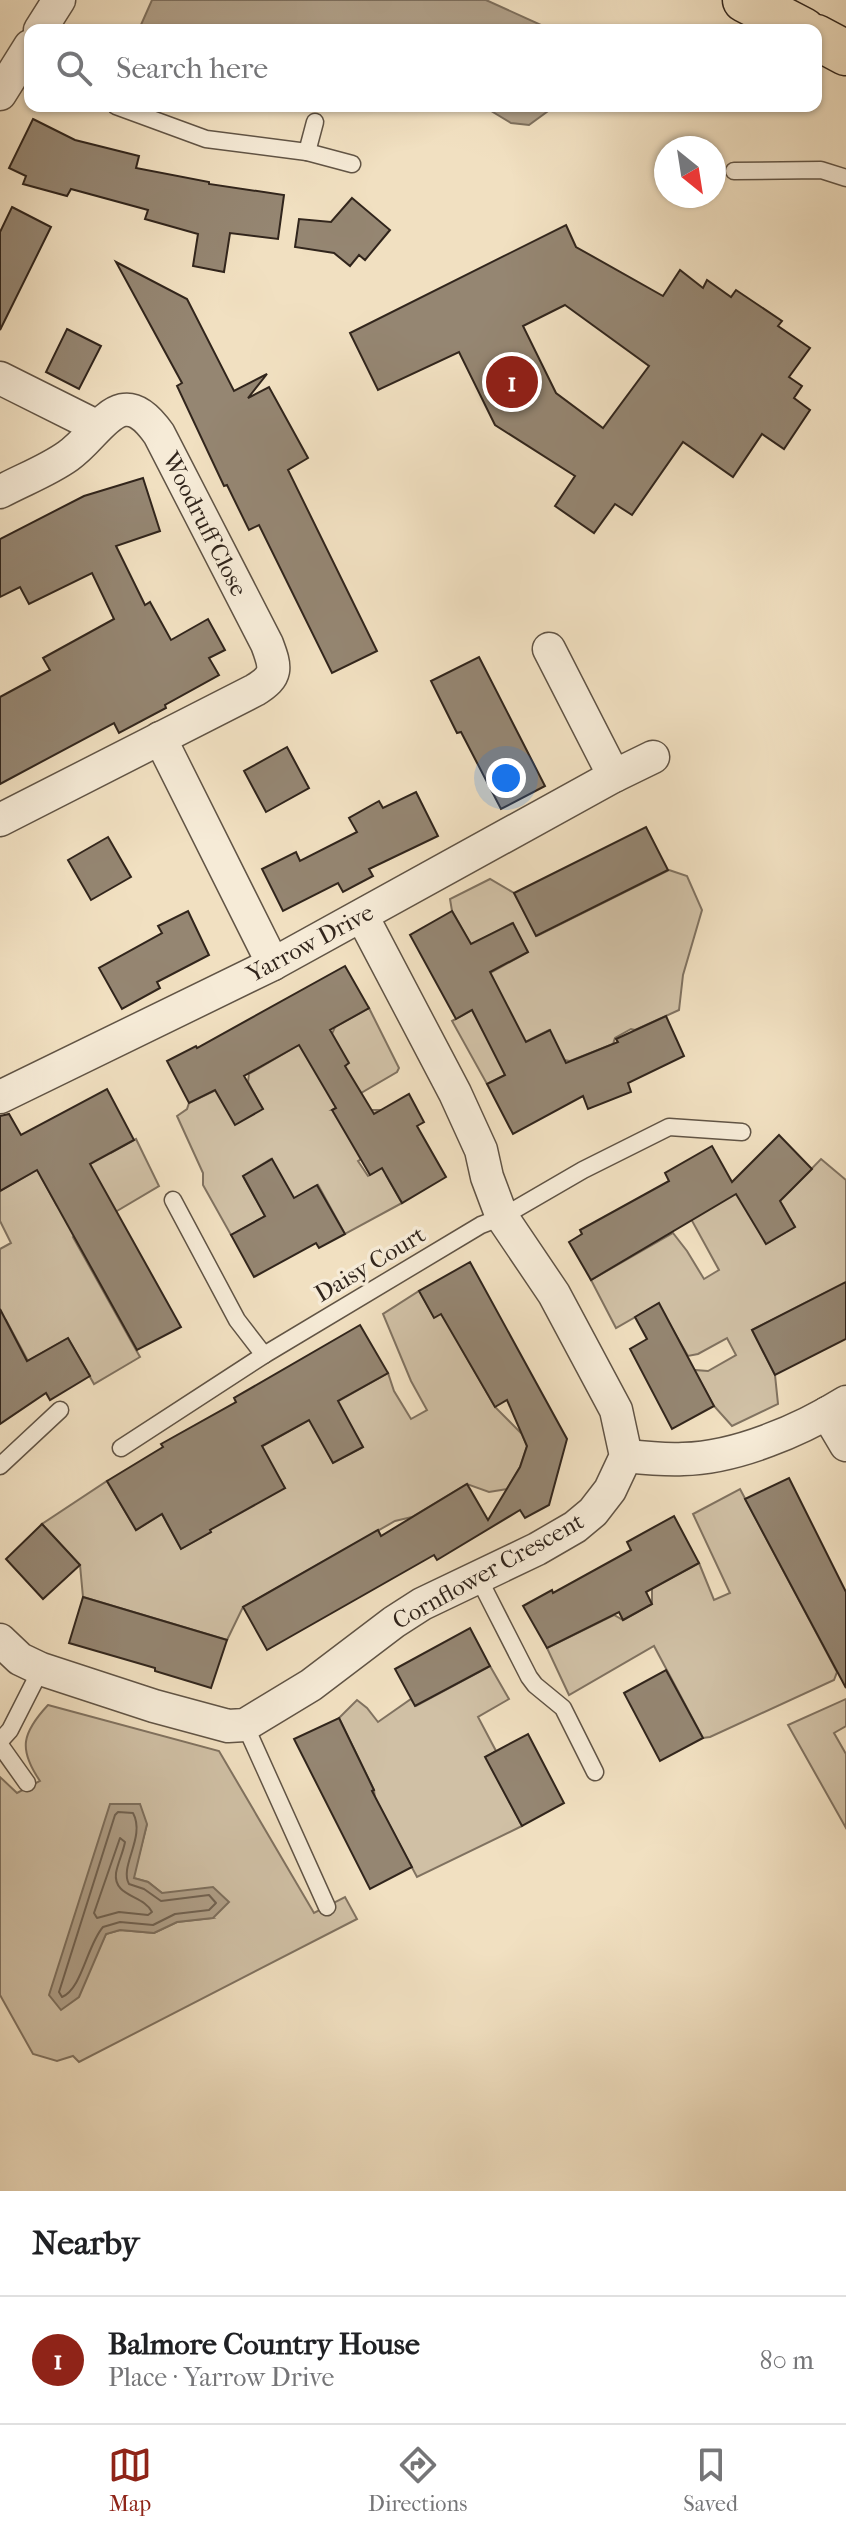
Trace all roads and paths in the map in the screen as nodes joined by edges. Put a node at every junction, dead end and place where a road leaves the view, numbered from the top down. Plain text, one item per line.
1 (59, 0) edge
2 (44, 24) edge
3 (822, 40) edge
4 (846, 53) edge
5 (24, 55) edge
6 (10, 77) edge
7 (132, 112) edge
8 (315, 122) dead end
9 (307, 152) junction
10 (352, 164) dead end
11 (734, 171) dead end
12 (846, 178) edge
13 (0, 378) edge
14 (96, 426) junction
15 (0, 492) edge
16 (549, 649) dead end
17 (160, 738) junction
18 (653, 757) dead end
19 (614, 776) junction
20 (0, 820) edge
21 (362, 916) junction
22 (273, 964) junction
23 (0, 1097) edge
24 (742, 1132) dead end
25 (173, 1200) dead end
26 (502, 1217) junction
27 (264, 1355) junction
28 (837, 1407) edge
29 (60, 1410) dead end
30 (846, 1445) edge
31 (121, 1448) dead end
32 (626, 1456) junction
33 (0, 1466) edge
34 (478, 1577) junction
35 (0, 1640) edge
36 (41, 1669) junction
37 (245, 1725) junction
38 (0, 1743) edge
39 (595, 1772) dead end
40 (27, 1783) dead end
41 (327, 1907) dead end

1 - 2 street
3 - 4 main road
5 - 6 street
7 - 9 lane
8 - 9 lane
9 - 10 lane
11 - 12 lane
13 - 14 street
14 - 15 street, Woodruff Close
14 - 17 street, Woodruff Close
16 - 19 street
17 - 20 street, Woodruff Close
17 - 22 street
18 - 19 street, Yarrow Drive
19 - 21 street, Yarrow Drive
21 - 22 street, Yarrow Drive
21 - 26 street
22 - 23 street, Yarrow Drive
24 - 26 lane, Daisy Court
25 - 27 lane
26 - 27 lane, Daisy Court
26 - 32 street
27 - 31 lane, Daisy Court
28 - 30 street
28 - 32 street
29 - 33 lane
32 - 34 street, Cornflower Crescent
34 - 37 street, Cornflower Crescent
34 - 39 lane
35 - 36 street
36 - 37 street
36 - 38 lane
37 - 41 lane
38 - 40 lane

